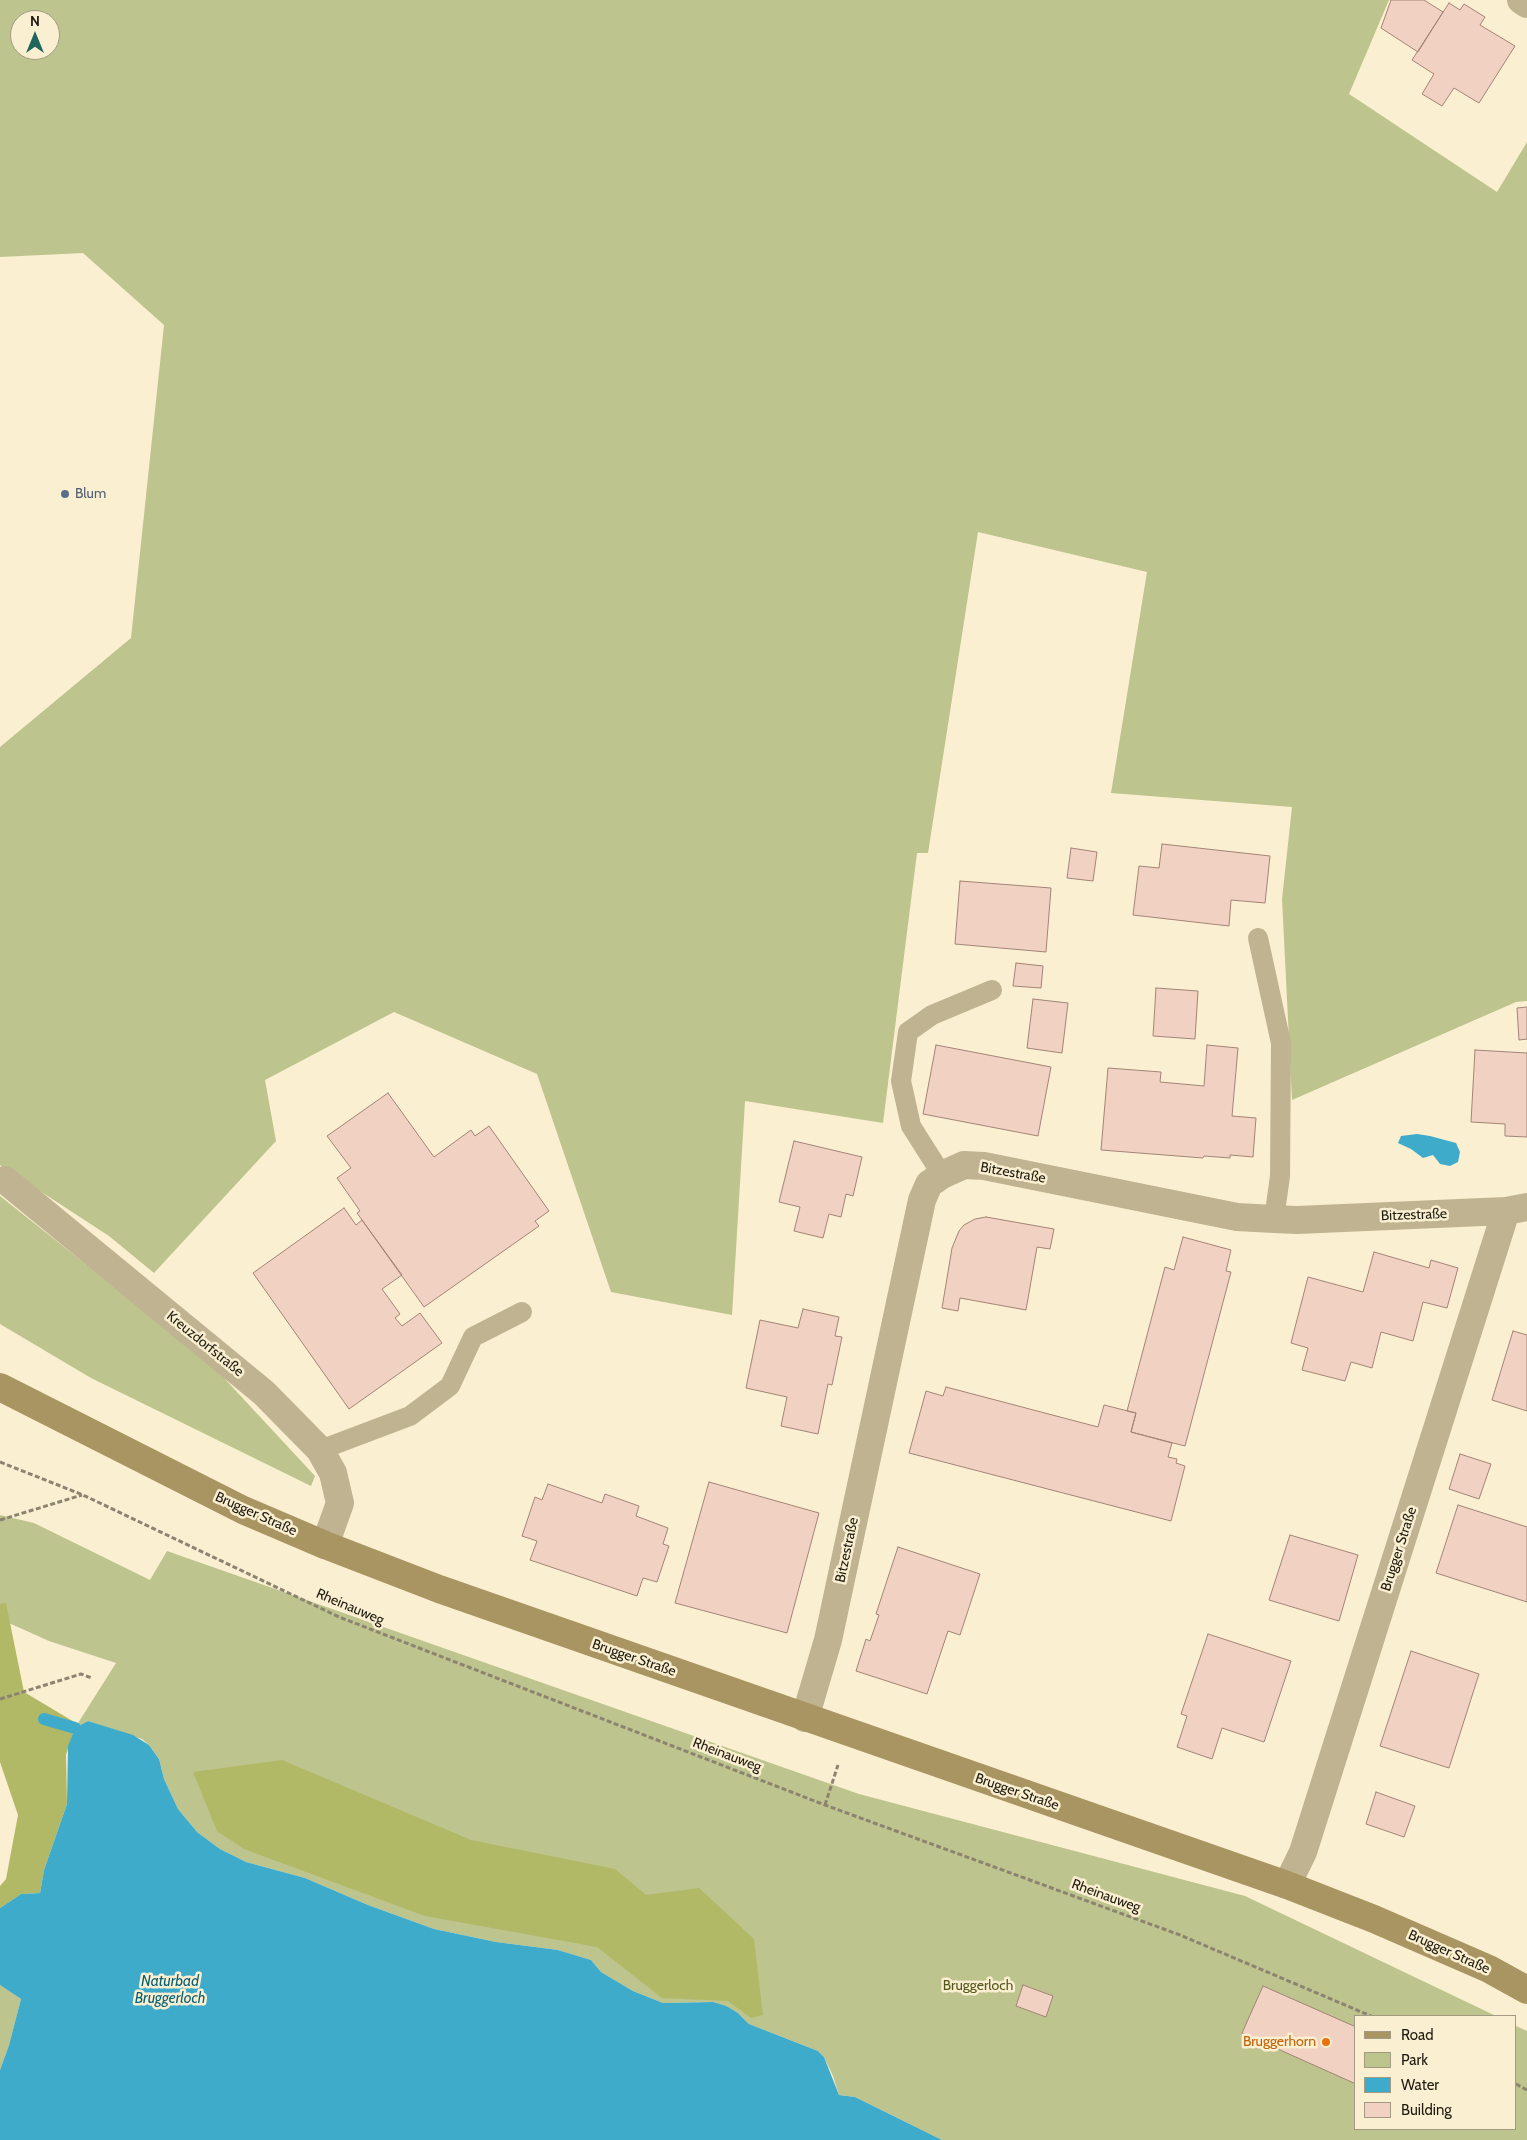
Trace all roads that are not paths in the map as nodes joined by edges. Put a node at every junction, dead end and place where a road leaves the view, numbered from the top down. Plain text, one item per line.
1 (1520, 0) edge
2 (1527, 4) edge
3 (1258, 938) dead end
4 (992, 990) dead end
5 (942, 1175) junction
6 (5, 1180) dead end
7 (1517, 1209) edge
8 (1274, 1219) junction
9 (522, 1312) dead end
10 (0, 1387) edge
11 (320, 1450) junction
12 (325, 1545) junction
13 (805, 1718) junction
14 (1287, 1885) junction
15 (1527, 1990) edge

1 - 2 street
3 - 8 lane
4 - 5 lane
5 - 8 street, Bitzestraße
5 - 13 street, Bitzestraße
6 - 11 street, Kreuzdorfstraße
7 - 8 street, Bitzestraße
7 - 14 street, Brugger Straße
9 - 11 lane
10 - 12 main road, Brugger Straße
11 - 12 street, Kreuzdorfstraße
12 - 13 main road, Brugger Straße
13 - 14 main road, Brugger Straße
14 - 15 main road, Brugger Straße

